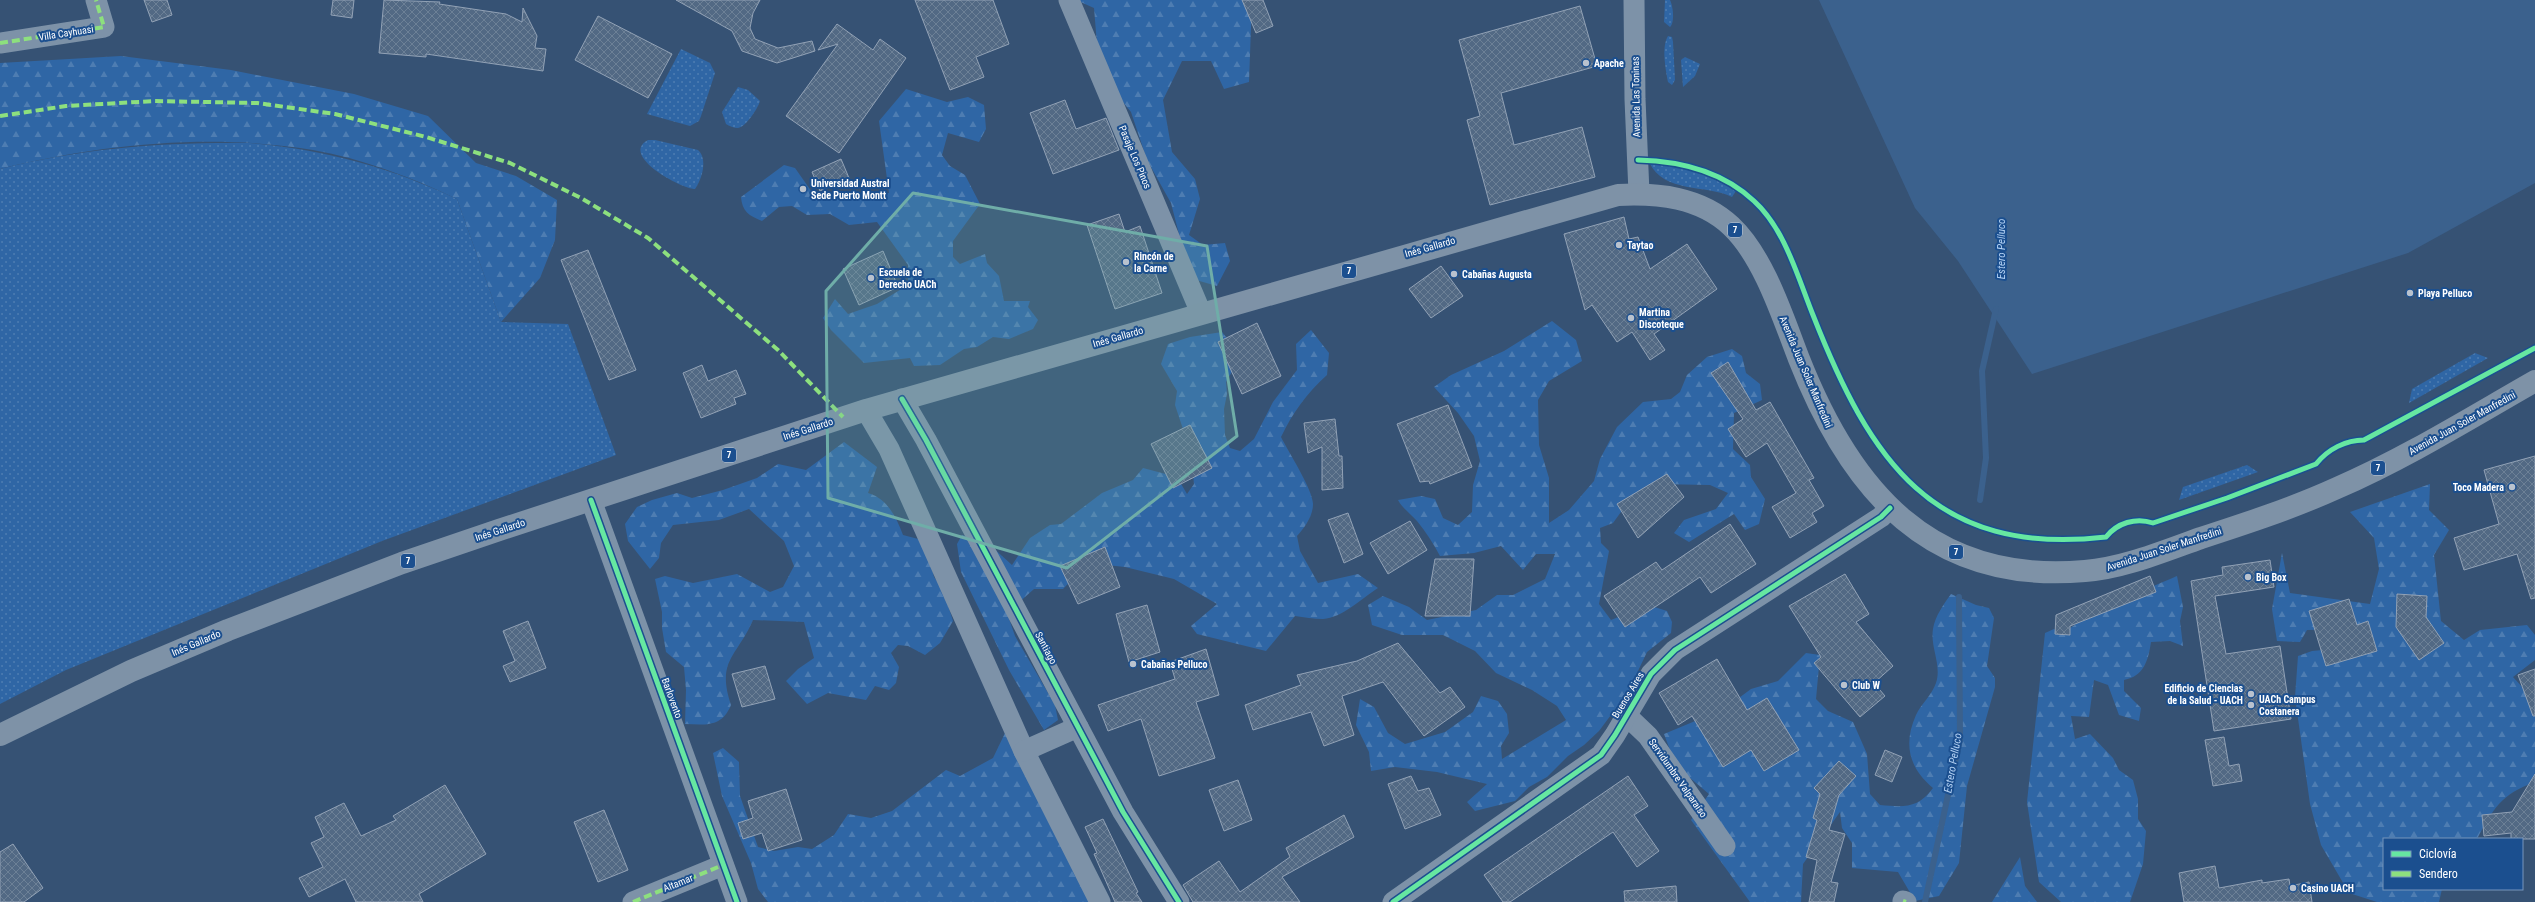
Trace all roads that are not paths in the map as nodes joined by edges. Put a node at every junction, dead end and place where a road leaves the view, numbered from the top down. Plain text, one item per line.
1 (96, 0) edge
2 (1069, 0) edge
3 (1634, 0) edge
4 (0, 44) edge
5 (1639, 193) junction
6 (1201, 313) junction
7 (2535, 381) edge
8 (902, 399) junction
9 (866, 410) junction
10 (591, 500) junction
11 (1890, 508) junction
12 (1626, 715) junction
13 (1078, 727) junction
14 (0, 735) edge
15 (1024, 751) junction
16 (1726, 846) dead end
17 (723, 865) junction
18 (633, 902) edge
19 (737, 902) edge
20 (1100, 902) edge
21 (1179, 902) edge
22 (1393, 902) edge

1 - 4 street, Villa Cayhuasi
2 - 6 street, Pasaje Los Pinos
3 - 5 street, Avenida Las Toninas
5 - 6 highway, Inés Gallardo / 7
5 - 11 highway, Avenida Juan Soler Manfredini / 7
6 - 8 highway, Inés Gallardo / 7
7 - 11 highway, Avenida Juan Soler Manfredini / 7
8 - 9 highway, Inés Gallardo / 7
8 - 13 street, Santiago
9 - 10 highway, Inés Gallardo / 7
9 - 15 street
10 - 14 highway, Inés Gallardo / 7
10 - 17 street, Barlovento
11 - 12 street, Buenos Aires
12 - 16 street, Servidumbre Valparaíso
12 - 22 street, Buenos Aires
13 - 15 street
13 - 21 street, Santiago
15 - 20 street
17 - 18 street, Altamar
17 - 19 street, Barlovento

